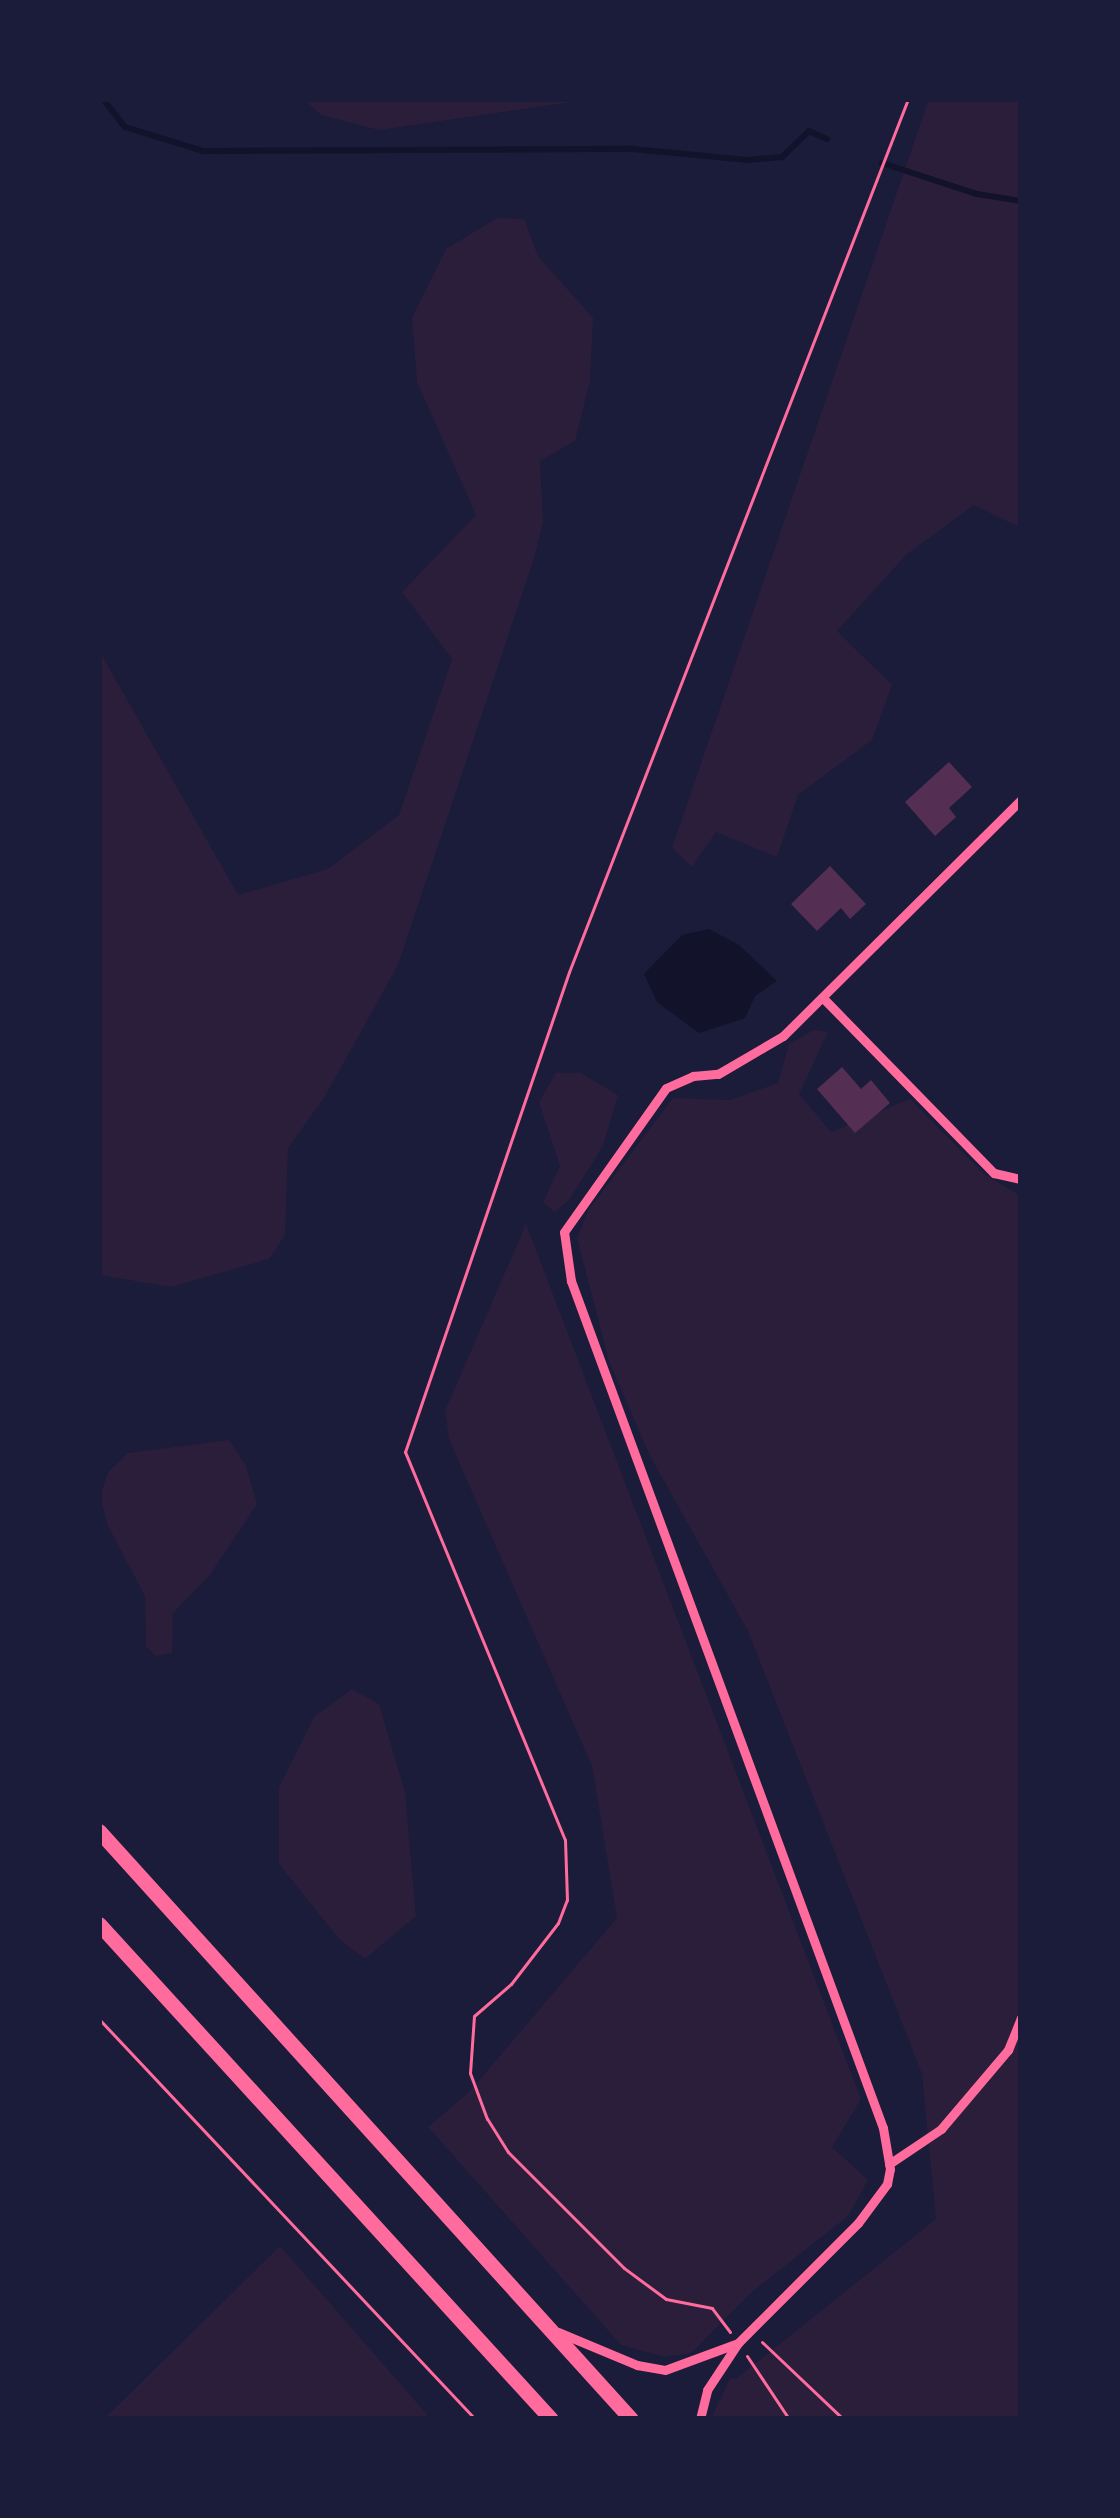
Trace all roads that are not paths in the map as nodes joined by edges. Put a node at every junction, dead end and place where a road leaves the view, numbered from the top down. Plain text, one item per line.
1 (1021, 800) edge
2 (823, 998) junction
3 (1021, 1179) edge
4 (99, 1831) edge
5 (99, 1924) edge
6 (1021, 2017) edge
7 (890, 2164) junction
8 (554, 2331) junction
9 (738, 2343) junction
10 (551, 2419) edge
11 (631, 2419) edge
12 (700, 2419) edge

1 - 2 street
2 - 3 street
2 - 7 street
4 - 8 highway
5 - 10 highway
6 - 7 street
7 - 9 street
8 - 9 street
8 - 11 highway
9 - 12 street

